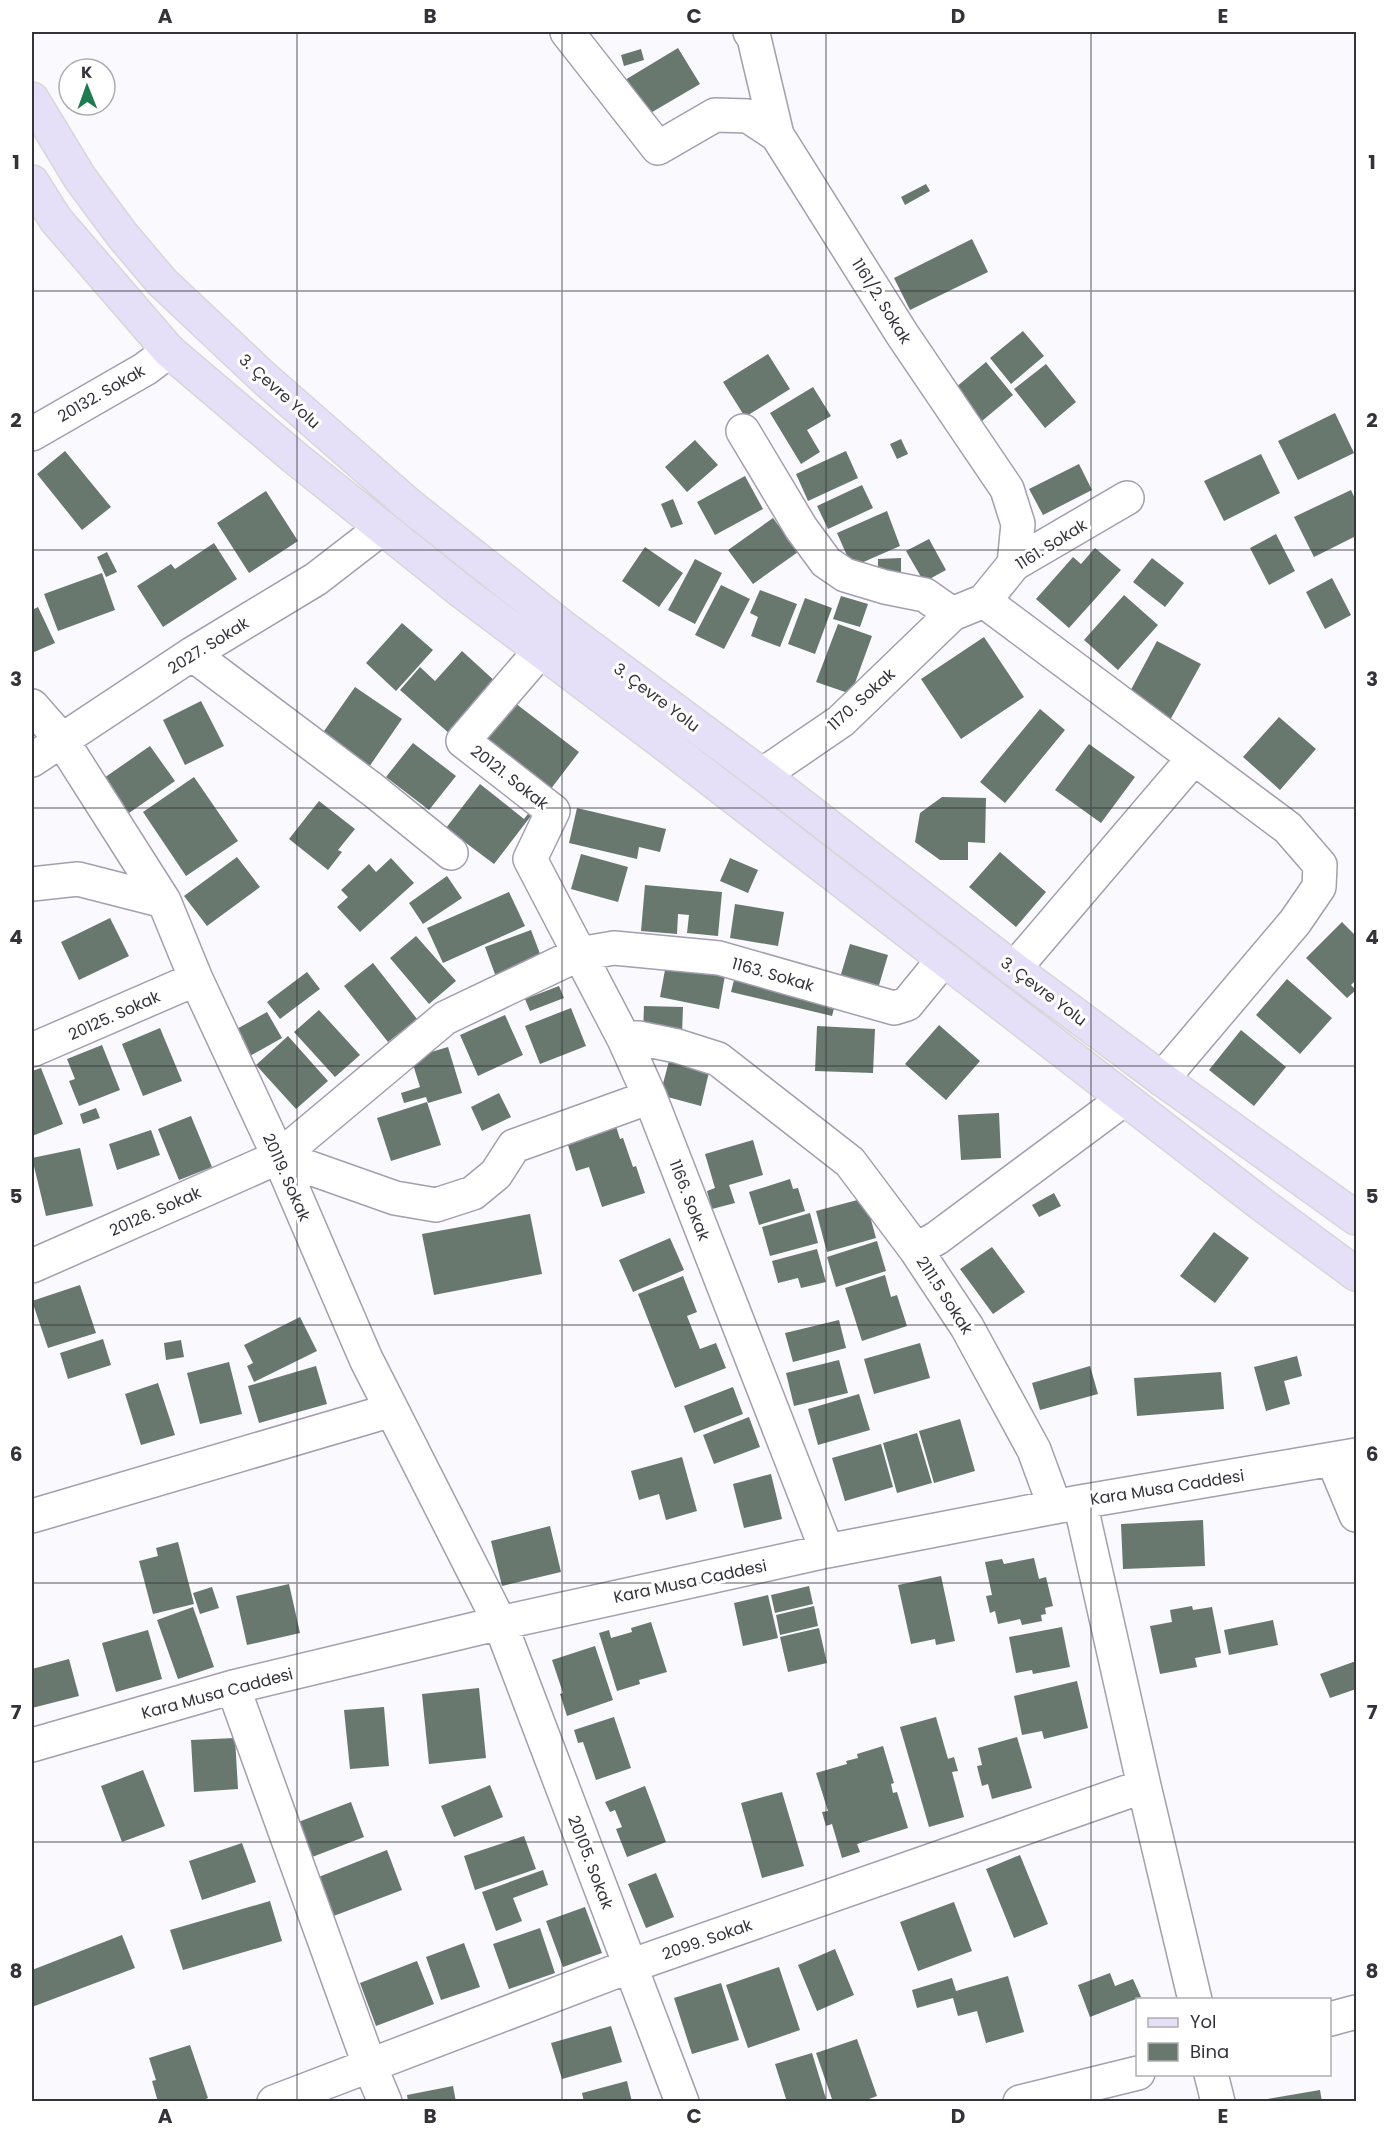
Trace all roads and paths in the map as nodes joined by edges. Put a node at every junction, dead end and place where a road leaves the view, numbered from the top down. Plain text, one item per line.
1 (567, 32) edge
2 (750, 32) edge
3 (32, 99) edge
4 (777, 135) junction
5 (32, 182) edge
6 (169, 351) junction
7 (742, 431) dead end
8 (32, 434) edge
9 (1127, 498) dead end
10 (382, 528) junction
11 (1014, 564) junction
12 (984, 601) junction
13 (952, 614) junction
14 (541, 650) junction
15 (192, 654) junction
16 (32, 706) edge
17 (61, 739) junction
18 (1193, 759) junction
19 (32, 760) edge
20 (762, 775) junction
21 (451, 853) dead end
22 (530, 859) joint
23 (32, 884) edge
24 (164, 901) junction
25 (579, 954) junction
26 (943, 960) junction
27 (1014, 969) junction
28 (196, 979) junction
29 (624, 1039) junction
30 (32, 1050) edge
31 (1162, 1079) junction
32 (650, 1097) junction
33 (1124, 1099) junction
34 (279, 1157) junction
35 (1356, 1218) edge
36 (916, 1250) junction
37 (32, 1266) edge
38 (1356, 1274) edge
39 (392, 1410) junction
40 (1345, 1457) edge
41 (1067, 1504) junction
42 (1356, 1515) edge
43 (32, 1516) edge
44 (827, 1551) junction
45 (500, 1623) junction
46 (233, 1687) junction
47 (32, 1745) edge
48 (1143, 1786) junction
49 (630, 1966) junction
50 (1195, 1998) edge
51 (1356, 2012) edge
52 (1331, 2018) edge
53 (369, 2064) junction
54 (1136, 2073) edge
55 (1212, 2076) edge
56 (274, 2102) edge
57 (385, 2102) edge
58 (682, 2102) edge
59 (1020, 2102) edge
60 (1218, 2102) edge

1 - 4 street
2 - 4 street, 1161/2. Sokak
3 - 20 main road, 3. Çevre Yolu
4 - 11 street, 1161/2. Sokak
5 - 6 main road, 3. Çevre Yolu
6 - 8 street, 20132. Sokak
6 - 10 main road, 3. Çevre Yolu
7 - 13 street
9 - 11 street, 1161. Sokak
10 - 14 main road, 3. Çevre Yolu
10 - 15 street, 2027. Sokak
11 - 12 street, 1161. Sokak
12 - 13 street
12 - 18 street
13 - 20 street, 1170. Sokak
14 - 22 street, 20121. Sokak
14 - 26 main road, 3. Çevre Yolu
15 - 17 street, 2027. Sokak
15 - 21 street
16 - 17 street, 20119. Sokak
17 - 19 street, 2027. Sokak
17 - 24 street, 20119. Sokak
18 - 27 street
18 - 31 street
20 - 27 main road, 3. Çevre Yolu
22 - 25 street, 1166. Sokak
23 - 24 street
24 - 28 street, 20119. Sokak
25 - 26 street, 1163. Sokak
25 - 29 street, 1166. Sokak
25 - 34 street, 1163. Sokak
26 - 33 main road, 3. Çevre Yolu
27 - 31 main road, 3. Çevre Yolu
28 - 30 street, 20125. Sokak
28 - 34 street, 20119. Sokak
29 - 32 street, 1166. Sokak
29 - 36 street
31 - 35 main road, 3. Çevre Yolu
32 - 34 street
32 - 44 street, 1166. Sokak
33 - 36 street, 2111.5 Sokak
33 - 38 main road, 3. Çevre Yolu
34 - 37 street, 20126. Sokak
34 - 39 street, 20119. Sokak
36 - 41 street, 2111.5 Sokak
39 - 43 street
39 - 45 street, 20119. Sokak
40 - 41 street, Kara Musa Caddesi
40 - 42 street
41 - 44 street, Kara Musa Caddesi
41 - 48 street, 2111.5 Sokak
44 - 45 street, Kara Musa Caddesi
45 - 46 street, Kara Musa Caddesi
45 - 49 street, 20105. Sokak
46 - 47 street, Kara Musa Caddesi
46 - 53 street
48 - 49 street, 2099. Sokak
48 - 50 street, 2111.5 Sokak
49 - 53 street, 2099. Sokak
49 - 58 street, 20105. Sokak
51 - 52 street
53 - 56 street, 2099. Sokak
53 - 57 street
54 - 59 street
55 - 60 street

